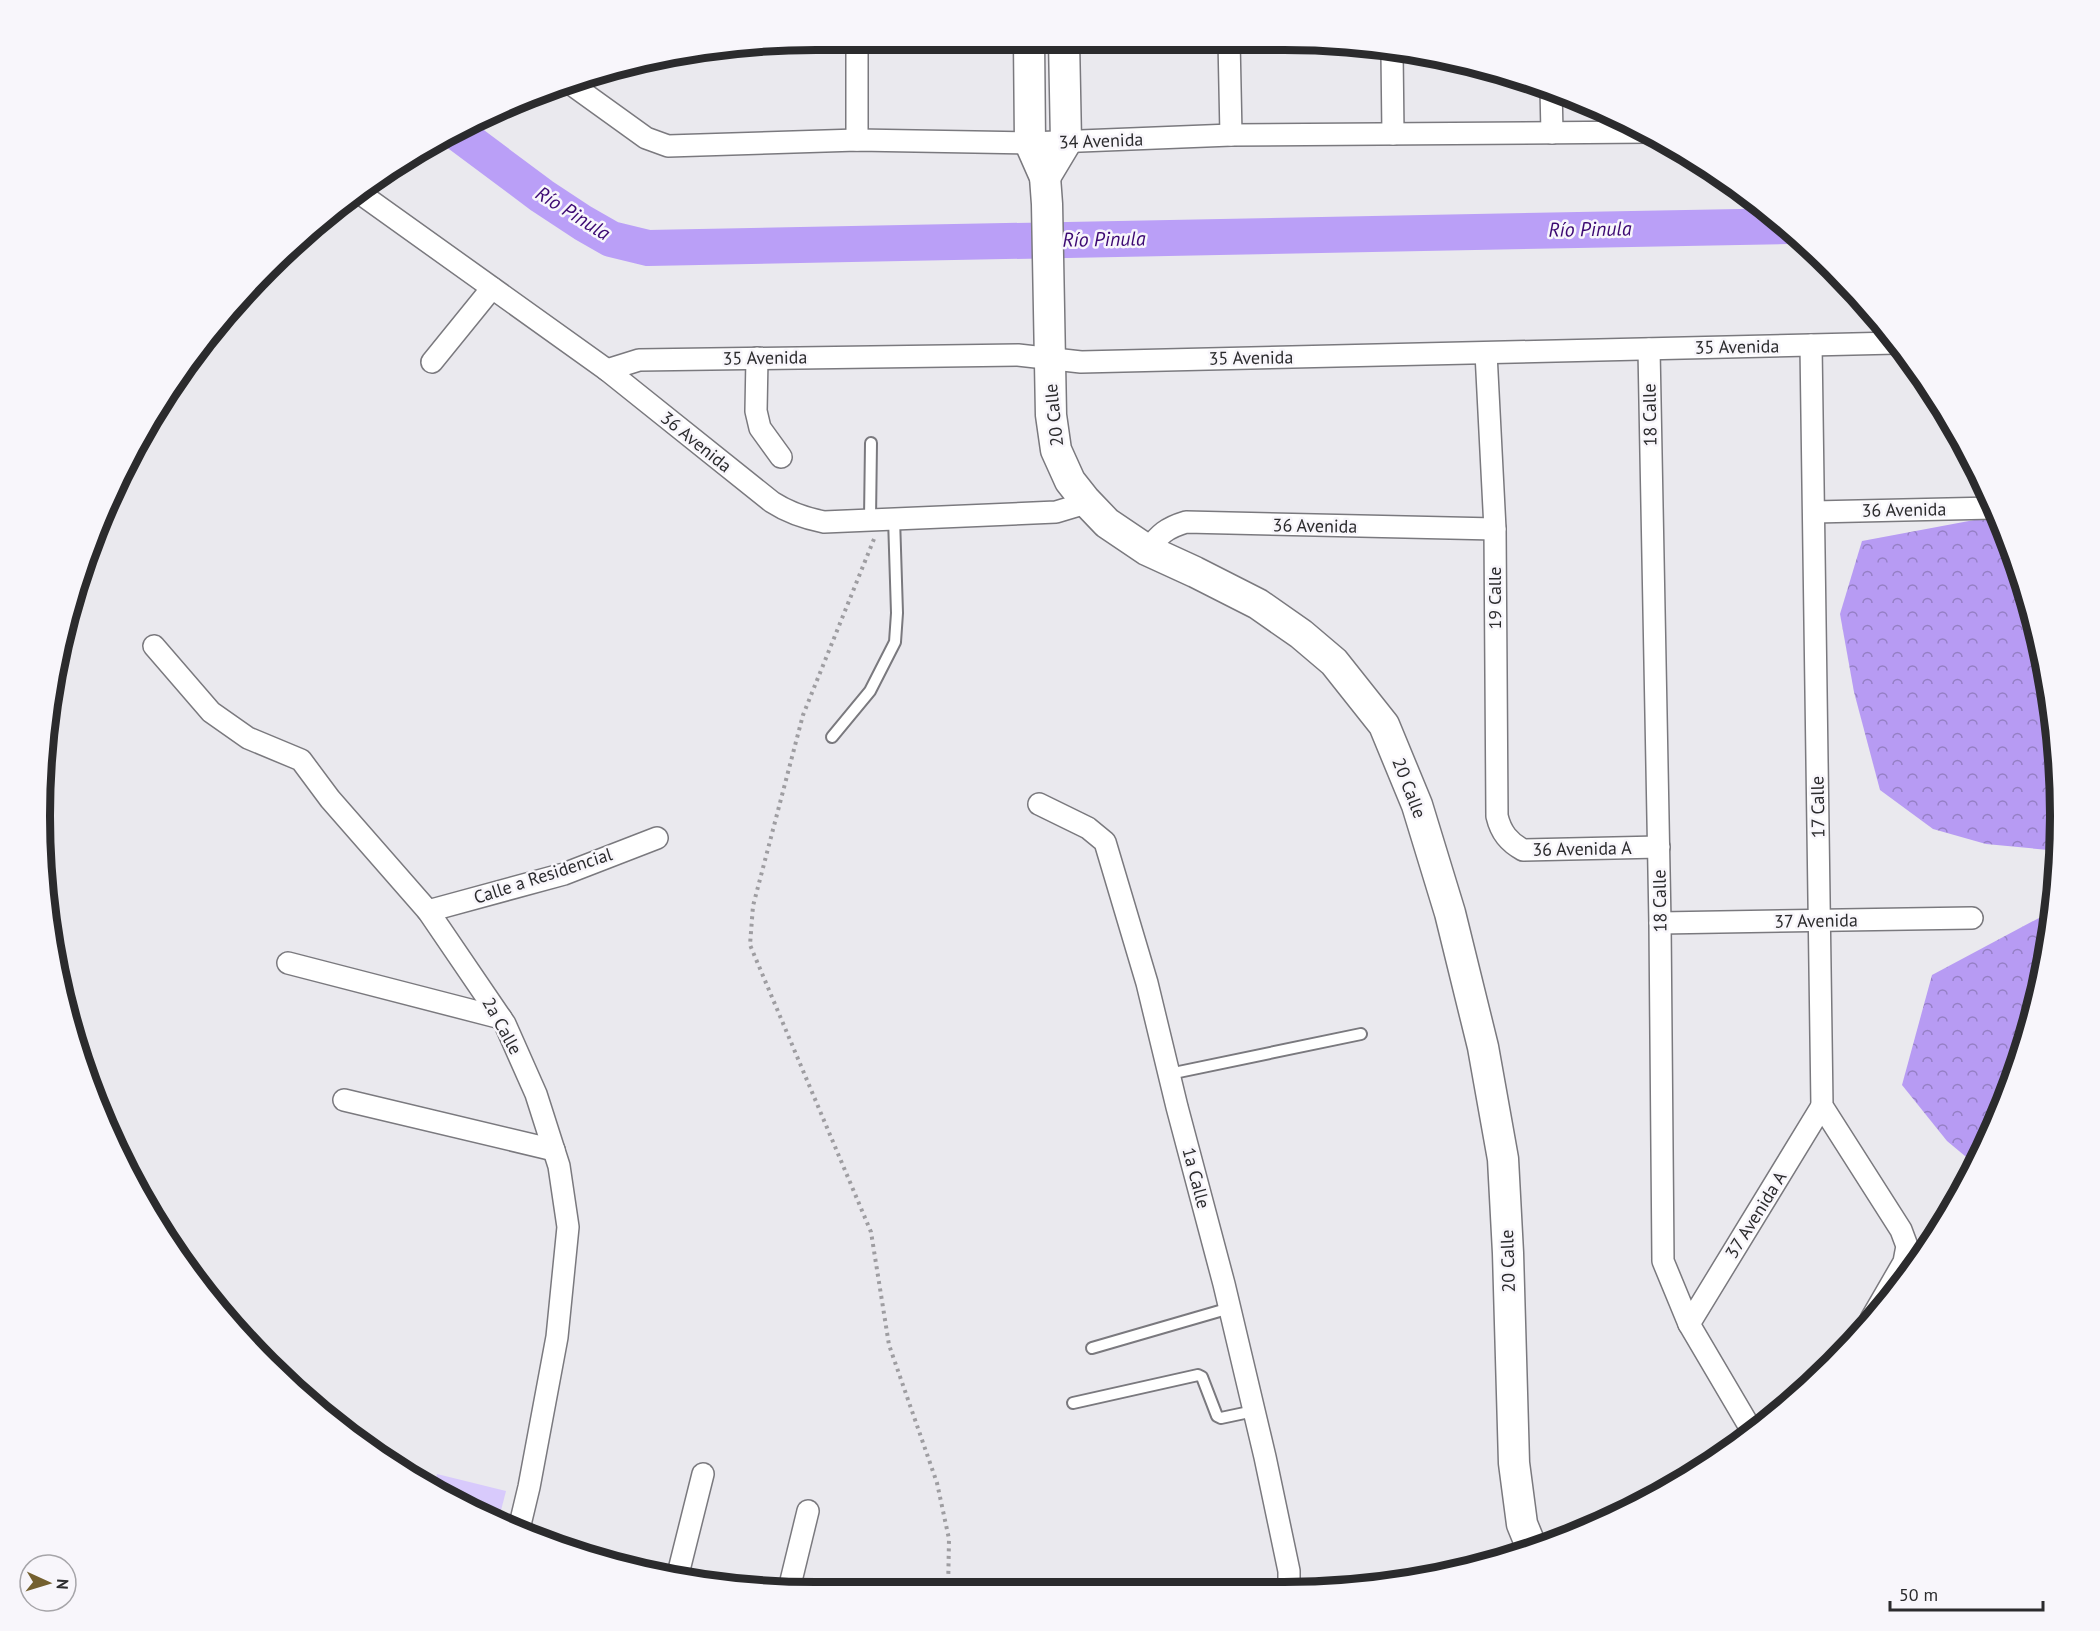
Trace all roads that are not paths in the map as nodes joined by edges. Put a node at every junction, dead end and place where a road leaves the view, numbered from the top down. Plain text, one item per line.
1 (857, 50) edge
2 (1029, 50) edge
3 (1064, 50) edge
4 (1230, 50) edge
5 (1392, 57) edge
6 (576, 88) edge
7 (1551, 98) edge
8 (1631, 132) edge
9 (1552, 133) junction
10 (1393, 134) junction
11 (1231, 135) junction
12 (857, 140) junction
13 (1066, 142) junction
14 (1030, 143) junction
15 (1046, 190) junction
16 (365, 197) edge
17 (492, 288) junction
18 (1887, 343) edge
19 (1811, 345) junction
20 (1649, 349) junction
21 (1486, 353) junction
22 (757, 358) junction
23 (1050, 358) junction
24 (432, 363) dead end
25 (607, 370) junction
26 (871, 443) dead end
27 (781, 457) dead end
28 (1085, 500) junction
29 (1986, 508) edge
30 (1814, 512) junction
31 (882, 519) junction
32 (1495, 529) junction
33 (1147, 550) junction
34 (154, 646) dead end
35 (832, 737) dead end
36 (1039, 804) dead end
37 (657, 838) dead end
38 (1509, 840) joint
39 (1659, 847) junction
40 (428, 911) junction
41 (1972, 918) dead end
42 (1820, 921) junction
43 (1660, 923) junction
44 (288, 963) dead end
45 (501, 1018) junction
46 (1361, 1034) dead end
47 (1169, 1074) junction
48 (344, 1100) dead end
49 (1822, 1106) junction
50 (554, 1150) junction
51 (1894, 1279) edge
52 (1230, 1308) junction
53 (1689, 1324) junction
54 (1092, 1348) dead end
55 (1073, 1403) dead end
56 (1254, 1411) junction
57 (1748, 1425) edge
58 (703, 1474) dead end
59 (808, 1511) dead end
60 (521, 1522) edge
61 (1529, 1542) edge
62 (679, 1569) edge
63 (791, 1581) edge
64 (1289, 1582) edge

1 - 12 street
2 - 14 main road, 20 Calle
3 - 13 main road
4 - 11 street
5 - 10 street
6 - 12 street, 34 Avenida
7 - 9 street
8 - 9 street, 34 Avenida
9 - 10 street, 34 Avenida
10 - 11 street, 34 Avenida
11 - 13 street, 34 Avenida
12 - 14 street, 34 Avenida
13 - 14 street, 34 Avenida
13 - 15 main road
14 - 15 main road, 20 Calle
15 - 23 main road, 20 Calle
16 - 17 street, 36 Avenida
17 - 24 street
17 - 25 street, 36 Avenida
18 - 19 street, 35 Avenida
19 - 20 street, 35 Avenida
19 - 30 street, 17 Calle
20 - 21 street, 35 Avenida
20 - 39 street, 18 Calle
21 - 23 street, 35 Avenida
21 - 32 street, 19 Calle
22 - 23 street, 35 Avenida
22 - 25 street, 35 Avenida
22 - 27 street
23 - 28 main road, 20 Calle
25 - 31 street, 36 Avenida
26 - 31 lane
28 - 31 street, 36 Avenida
28 - 33 main road, 20 Calle
29 - 30 street, 36 Avenida
30 - 42 street, 17 Calle
31 - 35 lane
32 - 33 street, 36 Avenida
32 - 38 street, 19 Calle
33 - 61 main road, 20 Calle
34 - 40 street, 2a Calle
36 - 47 street, 1a Calle
37 - 40 street, Calle a Residencial
38 - 39 street, 36 Avenida A
39 - 43 street, 18 Calle
40 - 45 street, 2a Calle
41 - 42 street, 37 Avenida
42 - 43 street, 37 Avenida
42 - 49 street, 17 Calle
43 - 53 street, 18 Calle
44 - 45 street
45 - 50 street, 2a Calle
46 - 47 lane
47 - 52 street, 1a Calle
48 - 50 street
49 - 51 street
49 - 53 street, 37 Avenida A
50 - 60 street, 2a Calle
52 - 54 lane
52 - 56 street, 1a Calle
53 - 57 street, 18 Calle
55 - 56 lane
56 - 64 street, 1a Calle
58 - 62 street
59 - 63 street

